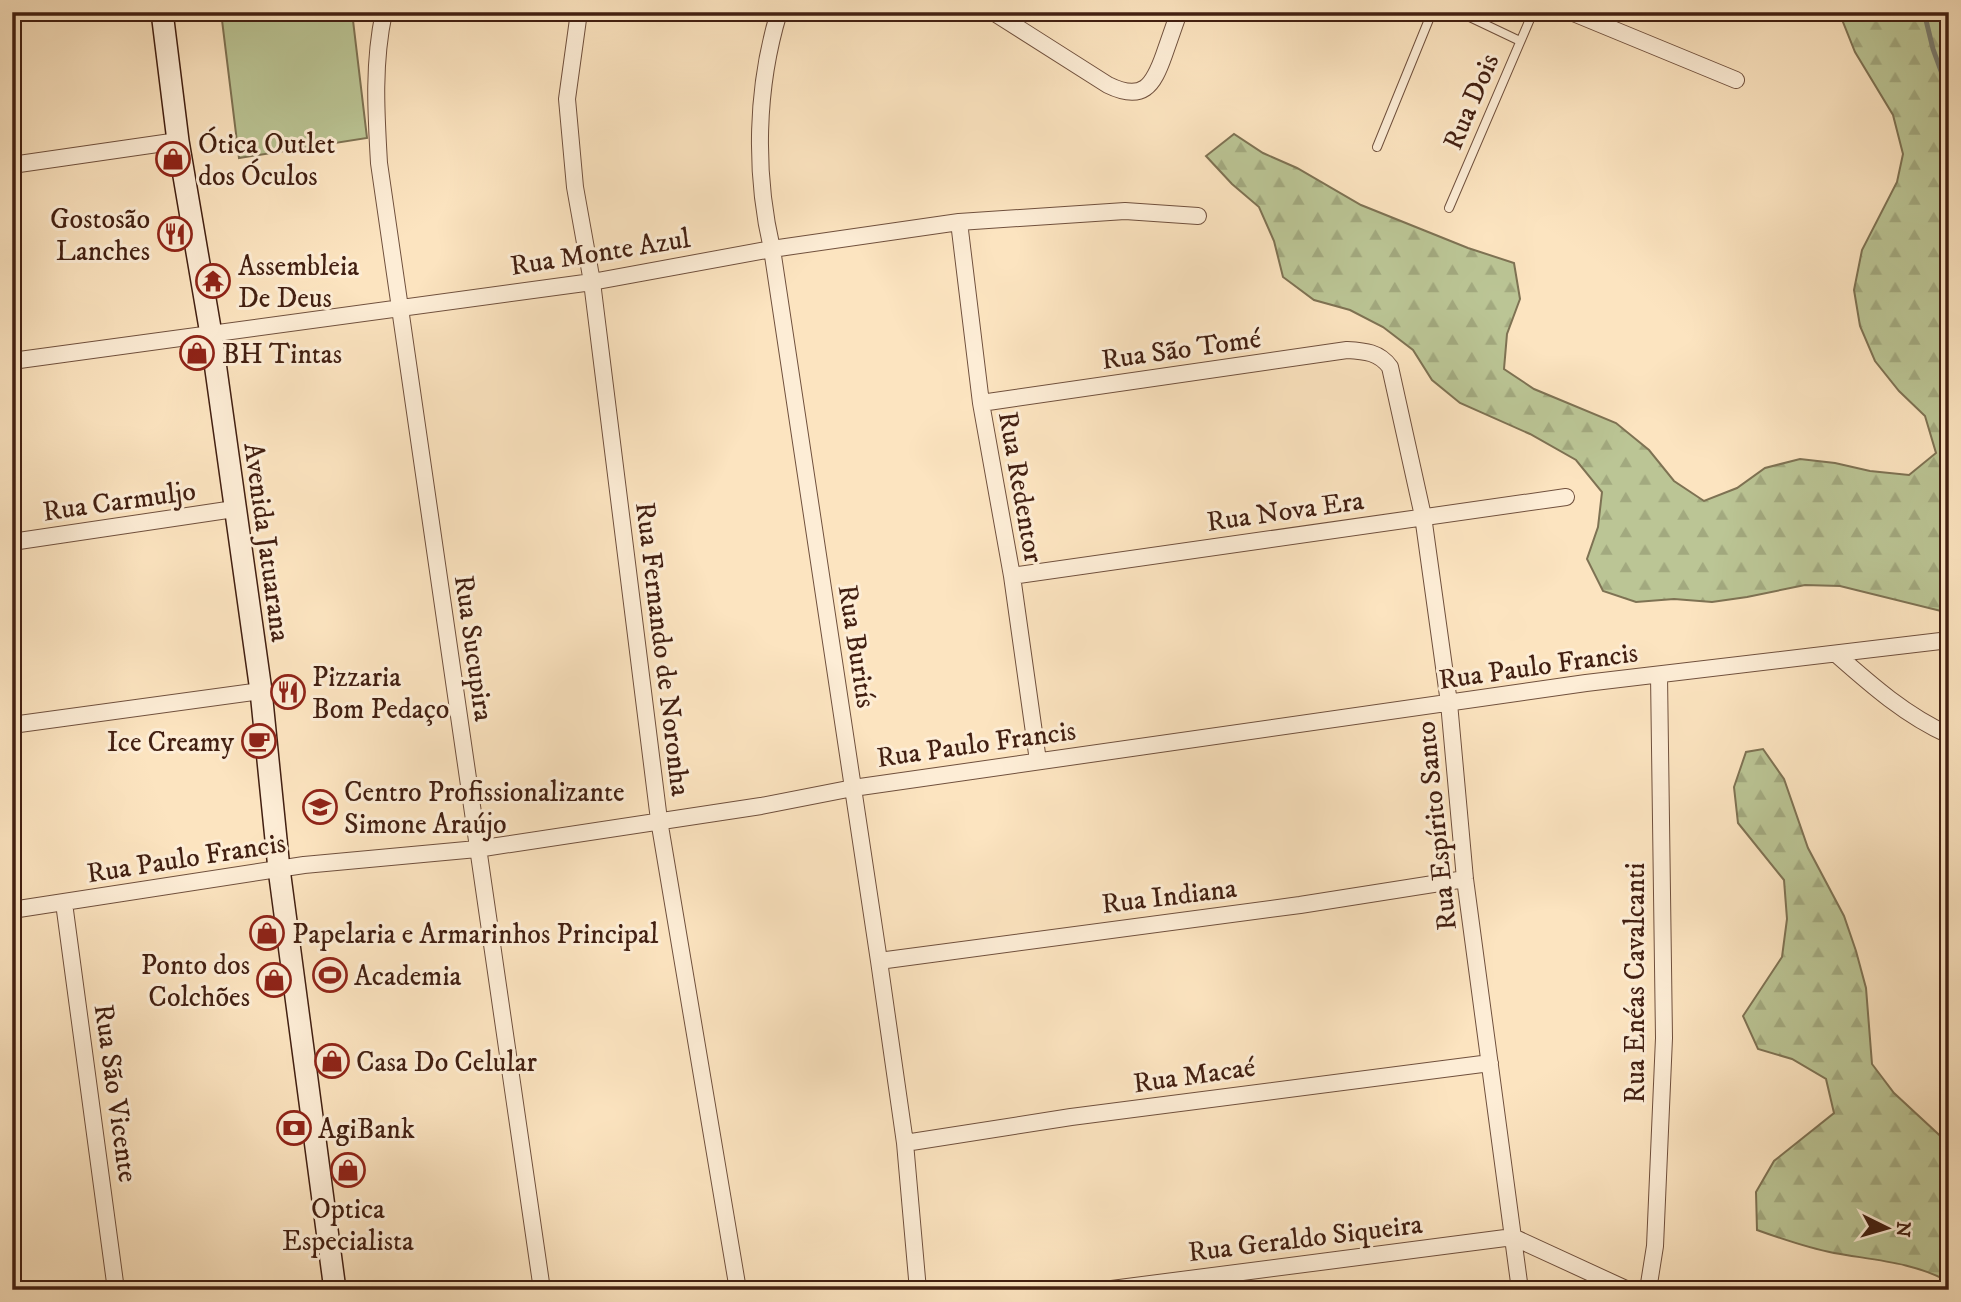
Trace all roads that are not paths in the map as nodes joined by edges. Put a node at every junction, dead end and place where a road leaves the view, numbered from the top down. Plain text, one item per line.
1 (162, 12) edge
2 (384, 12) edge
3 (579, 12) edge
4 (779, 12) edge
5 (993, 12) edge
6 (1179, 12) edge
7 (1432, 12) edge
8 (1458, 12) edge
9 (1533, 12) edge
10 (1571, 12) edge
11 (1520, 41) junction
12 (1736, 80) dead end
13 (178, 141) junction
14 (1377, 147) dead end
15 (12, 165) edge
16 (1449, 208) dead end
17 (1198, 216) dead end
18 (959, 222) junction
19 (772, 249) junction
20 (592, 282) junction
21 (401, 307) junction
22 (211, 334) junction
23 (12, 361) edge
24 (1386, 361) joint
25 (981, 403) junction
26 (1566, 497) dead end
27 (234, 509) junction
28 (1423, 516) junction
29 (12, 542) edge
30 (1012, 576) junction
31 (1949, 640) edge
32 (1836, 654) junction
33 (1659, 675) junction
34 (261, 691) junction
35 (1449, 703) junction
36 (12, 724) edge
37 (1949, 735) edge
38 (1038, 761) junction
39 (853, 788) junction
40 (659, 820) junction
41 (477, 849) junction
42 (279, 869) junction
43 (1465, 879) junction
44 (64, 903) junction
45 (12, 910) edge
46 (879, 961) junction
47 (1490, 1063) junction
48 (905, 1143) junction
49 (1513, 1237) junction
50 (116, 1290) edge
51 (335, 1290) edge
52 (542, 1290) edge
53 (738, 1290) edge
54 (918, 1290) edge
55 (1104, 1290) edge
56 (1520, 1290) edge
57 (1628, 1290) edge
58 (1648, 1290) edge

1 - 13 street, Avenida Jatuarana
2 - 21 street, Rua Sucupira
3 - 20 street, Rua Fernando de Noronha
4 - 19 street, Rua Buritís
5 - 6 street
7 - 14 lane
8 - 11 lane
9 - 11 lane, Rua Dois
10 - 12 street
11 - 16 lane, Rua Dois
13 - 15 street
13 - 22 street, Avenida Jatuarana
17 - 18 street, Rua Monte Azul
18 - 19 street, Rua Monte Azul
18 - 25 street, Rua Redentor
19 - 20 street, Rua Monte Azul
19 - 39 street, Rua Buritís
20 - 21 street, Rua Monte Azul
20 - 40 street, Rua Fernando de Noronha
21 - 22 street, Rua Monte Azul
21 - 41 street, Rua Sucupira
22 - 23 street, Rua Monte Azul
22 - 27 street, Avenida Jatuarana
24 - 25 street, Rua São Tomé
24 - 28 street, Rua Espírito Santo
25 - 30 street, Rua Redentor
26 - 28 street, Rua Nova Era
27 - 29 street, Rua Carmuljo
27 - 34 street, Avenida Jatuarana
28 - 30 street, Rua Nova Era
28 - 35 street, Rua Espírito Santo
30 - 38 street, Rua Redentor
31 - 32 street, Rua Paulo Francis
32 - 33 street, Rua Paulo Francis
32 - 37 street
33 - 35 street, Rua Paulo Francis
33 - 58 street, Rua Enéas Cavalcanti
34 - 36 street
34 - 42 street, Avenida Jatuarana
35 - 38 street, Rua Paulo Francis
35 - 43 street, Rua Espírito Santo
38 - 39 street, Rua Paulo Francis
39 - 40 street, Rua Paulo Francis
39 - 46 street, Rua Buritís
40 - 41 street, Rua Paulo Francis
40 - 53 street, Rua Fernando de Noronha
41 - 42 street, Rua Paulo Francis
41 - 52 street, Rua Sucupira
42 - 44 street, Rua Paulo Francis
42 - 51 street, Avenida Jatuarana
43 - 46 street, Rua Indiana
43 - 47 street, Rua Espírito Santo
44 - 45 street, Rua Paulo Francis
44 - 50 street, Rua São Vicente
46 - 48 street, Rua Buritís
47 - 48 street, Rua Macaé
47 - 49 street, Rua Espírito Santo
48 - 54 street, Rua Buritís
49 - 55 street, Rua Geraldo Siqueira
49 - 56 street, Rua Espírito Santo
49 - 57 street

